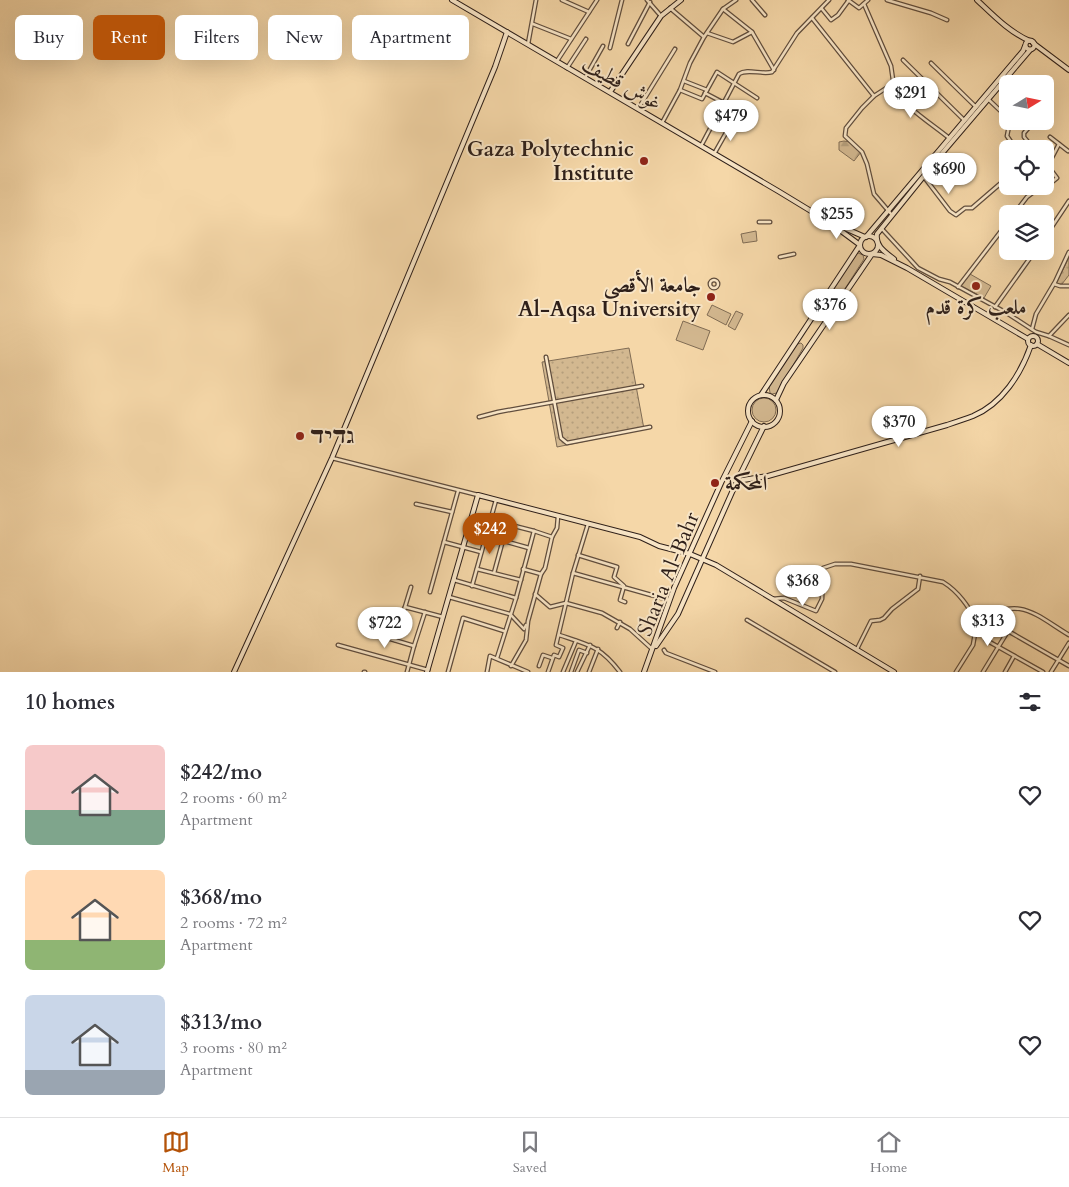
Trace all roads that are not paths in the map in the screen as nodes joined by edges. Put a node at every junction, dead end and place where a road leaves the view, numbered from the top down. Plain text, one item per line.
1 (452, 0) edge
2 (536, 0) edge
3 (562, 0) edge
4 (597, 0) edge
5 (622, 0) edge
6 (681, 0) edge
7 (736, 0) edge
8 (752, 0) edge
9 (829, 0) edge
10 (848, 0) edge
11 (868, 0) edge
12 (888, 0) edge
13 (977, 0) edge
14 (649, 1) edge
15 (864, 4) junction
16 (670, 8) junction
17 (822, 8) junction
18 (723, 9) junction
19 (589, 12) junction
20 (765, 15) dead end
21 (661, 16) junction
22 (812, 18) junction
23 (947, 20) dead end
24 (533, 24) junction
25 (507, 32) junction
26 (752, 32) junction
27 (707, 33) junction
28 (1019, 36) junction
29 (704, 37) junction
30 (571, 39) junction
31 (586, 39) dead end
32 (1032, 42) junction
33 (528, 44) junction
34 (628, 44) dead end
35 (1025, 45) junction
36 (603, 46) dead end
37 (610, 48) dead end
38 (674, 49) dead end
39 (1031, 50) junction
40 (1040, 50) junction
41 (903, 60) dead end
42 (556, 61) junction
43 (931, 63) dead end
44 (568, 68) junction
45 (774, 70) junction
46 (1069, 70) edge
47 (585, 78) junction
48 (684, 81) junction
49 (734, 83) junction
50 (890, 85) junction
51 (680, 90) junction
52 (610, 92) junction
53 (706, 92) junction
54 (874, 96) junction
55 (757, 98) dead end
56 (988, 100) junction
57 (724, 103) junction
58 (976, 107) junction
59 (638, 109) junction
60 (999, 110) edge
61 (745, 120) dead end
62 (964, 120) junction
63 (662, 123) junction
64 (1050, 137) dead end
65 (950, 138) junction
66 (1059, 144) junction
67 (701, 146) junction
68 (1068, 151) dead end
69 (714, 154) junction
70 (1054, 154) edge
71 (923, 177) junction
72 (999, 185) edge
73 (1030, 195) edge
74 (1069, 201) edge
75 (1021, 205) edge
76 (890, 213) junction
77 (759, 222) dead end
78 (770, 222) dead end
79 (829, 222) junction
80 (1054, 224) edge
81 (881, 228) junction
82 (999, 234) edge
83 (866, 237) junction
84 (877, 242) junction
85 (860, 245) junction
86 (1069, 252) edge
87 (794, 254) dead end
88 (872, 254) junction
89 (780, 256) dead end
90 (1029, 260) edge
91 (907, 268) junction
92 (1054, 284) junction
93 (1069, 286) edge
94 (958, 287) junction
95 (820, 306) junction
96 (995, 307) junction
97 (832, 311) junction
98 (1069, 315) edge
99 (1032, 329) junction
100 (1036, 334) junction
101 (1049, 336) junction
102 (1028, 339) junction
103 (1036, 344) junction
104 (1068, 344) edge
105 (1031, 345) junction
106 (546, 357) dead end
107 (1069, 363) edge
108 (642, 386) dead end
109 (761, 395) junction
110 (776, 400) junction
111 (554, 402) junction
112 (479, 417) dead end
113 (752, 421) junction
114 (764, 426) junction
115 (650, 428) dead end
116 (332, 458) junction
117 (725, 476) junction
118 (738, 481) junction
119 (458, 491) junction
120 (478, 495) junction
121 (496, 500) junction
122 (416, 504) dead end
123 (452, 512) junction
124 (558, 516) junction
125 (491, 520) junction
126 (588, 524) junction
127 (534, 530) junction
128 (486, 536) junction
129 (552, 537) junction
130 (503, 540) junction
131 (444, 542) junction
132 (463, 547) junction
133 (529, 548) junction
134 (482, 552) junction
135 (690, 554) junction
136 (578, 555) junction
137 (702, 559) junction
138 (477, 569) junction
139 (523, 569) junction
140 (494, 573) junction
141 (573, 573) junction
142 (541, 574) junction
143 (920, 576) junction
144 (454, 580) junction
145 (521, 580) junction
146 (472, 586) junction
147 (624, 586) junction
148 (410, 587) dead end
149 (430, 592) dead end
150 (535, 594) junction
151 (449, 597) junction
152 (516, 598) junction
153 (669, 600) junction
154 (772, 600) junction
155 (566, 602) junction
156 (625, 602) dead end
157 (405, 607) junction
158 (425, 612) junction
159 (510, 614) junction
160 (443, 617) junction
161 (747, 620) dead end
162 (528, 621) junction
163 (620, 622) junction
164 (977, 622) junction
165 (616, 628) dead end
166 (504, 631) junction
167 (374, 634) dead end
168 (559, 635) junction
169 (1069, 635) edge
170 (395, 640) junction
171 (986, 640) dead end
172 (576, 641) junction
173 (1069, 643) edge
174 (338, 645) dead end
175 (590, 645) junction
176 (414, 646) junction
177 (999, 647) junction
178 (598, 649) junction
179 (857, 649) junction
180 (653, 650) junction
181 (664, 650) dead end
182 (587, 653) junction
183 (1014, 655) junction
184 (496, 658) junction
185 (552, 658) junction
186 (1058, 660) junction
187 (409, 665) junction
188 (511, 666) junction
189 (539, 666) dead end
190 (1069, 666) edge
191 (428, 671) edge
192 (234, 672) edge
193 (407, 672) edge
194 (448, 672) edge
195 (487, 672) edge
196 (528, 672) edge
197 (548, 672) edge
198 (564, 672) edge
199 (571, 672) edge
200 (578, 672) edge
201 (589, 672) edge
202 (620, 672) edge
203 (644, 672) edge
204 (715, 672) edge
205 (834, 672) edge
206 (894, 672) edge
207 (956, 672) edge
208 (983, 672) edge
209 (1005, 672) edge
210 (1044, 672) edge
211 (1052, 672) edge

1 - 25 main road, غوش قطيف
2 - 24 street
3 - 19 street
4 - 19 street
5 - 37 street
6 - 16 main road
7 - 18 street
8 - 20 street
9 - 17 street
10 - 15 street
10 - 17 street
11 - 15 street
12 - 23 street
13 - 28 main road
14 - 21 street
14 - 34 street
15 - 50 street
16 - 21 main road
16 - 29 street
17 - 22 street
18 - 26 street
18 - 27 street
19 - 30 street
21 - 52 main road
22 - 45 street
22 - 54 street
24 - 30 street
24 - 33 street
25 - 33 main road, غوش قطيف
25 - 116 main road
26 - 27 street
26 - 45 street
27 - 29 street
28 - 32 main road
28 - 35 main road
29 - 48 street
30 - 42 street
31 - 44 street
32 - 35 main road
32 - 39 main road
32 - 40 main road
33 - 42 main road, غوش قطيف
35 - 39 main road
35 - 58 main road
36 - 47 street
38 - 59 street
39 - 40 main road
39 - 56 main road
40 - 46 main road
41 - 62 street
42 - 44 main road, غوش قطيف
43 - 58 street
44 - 47 main road, غوش قطيف
45 - 49 street
47 - 52 main road, غوش قطيف
48 - 51 street
48 - 53 street
49 - 53 street
49 - 55 street
49 - 57 street
50 - 54 street
50 - 65 street
51 - 53 street
51 - 63 street
52 - 59 main road, غوش قطيف
53 - 57 street
54 - 76 street
56 - 60 street
56 - 71 main road
57 - 67 street
58 - 62 main road
59 - 63 main road, غوش قطيف
61 - 69 street
62 - 65 main road
63 - 67 main road, غوش قطيف
64 - 66 street
65 - 76 main road
66 - 68 street
66 - 70 street
67 - 69 main road, غوش قطيف
69 - 79 main road, غوش قطيف
71 - 72 street
71 - 76 main road
73 - 75 street
74 - 80 street
76 - 81 main road
76 - 83 main road
77 - 78 street
79 - 83 main road, غوش قطيف
79 - 85 main road, غوش قطيف
81 - 84 main road
81 - 94 street
82 - 94 street
83 - 84 main road
83 - 85 main road
84 - 88 main road
84 - 91 main road
85 - 88 main road
85 - 95 main road
86 - 92 street
87 - 89 street
88 - 91 main road
88 - 97 main road
90 - 96 street
91 - 102 main road
92 - 93 street
92 - 99 street
94 - 96 street
95 - 97 main road
95 - 109 main road
96 - 99 street
97 - 110 main road
98 - 101 street
99 - 100 street
100 - 101 street
100 - 102 main road
100 - 103 main road
101 - 104 street
102 - 105 main road
103 - 105 main road
103 - 107 main road
105 - 118 main road
106 - 111 street
108 - 111 street
109 - 110 main road
109 - 113 main road
110 - 114 main road
111 - 112 street
111 - 115 street
113 - 114 main road
113 - 117 main road, Sharia Al-Bahr
114 - 118 main road, Sharia Al-Bahr
116 - 119 street
116 - 192 main road
117 - 118 main road
117 - 135 main road, Sharia Al-Bahr
118 - 137 main road, Sharia Al-Bahr
119 - 120 street
119 - 123 street
120 - 121 main road
120 - 132 main road
121 - 124 main road
121 - 125 street
122 - 123 street
123 - 131 street
124 - 126 main road
124 - 129 street
125 - 127 street
125 - 128 street
126 - 135 main road
126 - 136 street
127 - 129 street
127 - 133 street
128 - 130 street
128 - 134 street
129 - 142 street
130 - 133 street
130 - 140 street
131 - 132 street
131 - 149 street
132 - 134 street
132 - 144 main road
133 - 139 street
134 - 138 street
135 - 137 main road
135 - 153 main road, Sharia Al-Bahr
136 - 141 street
136 - 147 street
137 - 154 main road
137 - 180 main road, Sharia Al-Bahr
138 - 140 street
138 - 146 street
139 - 142 street
139 - 145 street
140 - 145 street
141 - 147 street
141 - 155 street
142 - 150 street
143 - 154 street
143 - 164 street
143 - 179 street
144 - 146 street
144 - 151 main road
145 - 152 street
146 - 152 street
147 - 153 street
147 - 156 street
148 - 157 street
150 - 155 street
150 - 162 street
151 - 159 street
151 - 160 main road
152 - 159 street
153 - 180 main road, Sharia Al-Bahr
154 - 179 main road
155 - 163 street
155 - 168 street
157 - 158 street
157 - 170 street
158 - 160 street
158 - 176 street
159 - 162 street
159 - 166 street
160 - 191 main road
161 - 205 street
162 - 188 street
163 - 165 street
163 - 180 street
164 - 169 street
164 - 207 street
166 - 184 street
166 - 194 street
167 - 170 street
168 - 172 street
168 - 185 street
170 - 176 street
171 - 177 street
172 - 175 street
172 - 198 street
173 - 186 street
174 - 187 street
175 - 178 street
175 - 182 street
176 - 187 street
177 - 183 street
177 - 186 street
177 - 208 street
178 - 201 street
178 - 202 street
179 - 206 main road
180 - 203 main road
181 - 204 street
182 - 199 street
182 - 200 street
183 - 209 street
183 - 210 street
184 - 188 street
184 - 195 street
185 - 189 street
185 - 197 street
186 - 190 street
186 - 211 street
187 - 191 street
187 - 193 street
188 - 196 street

